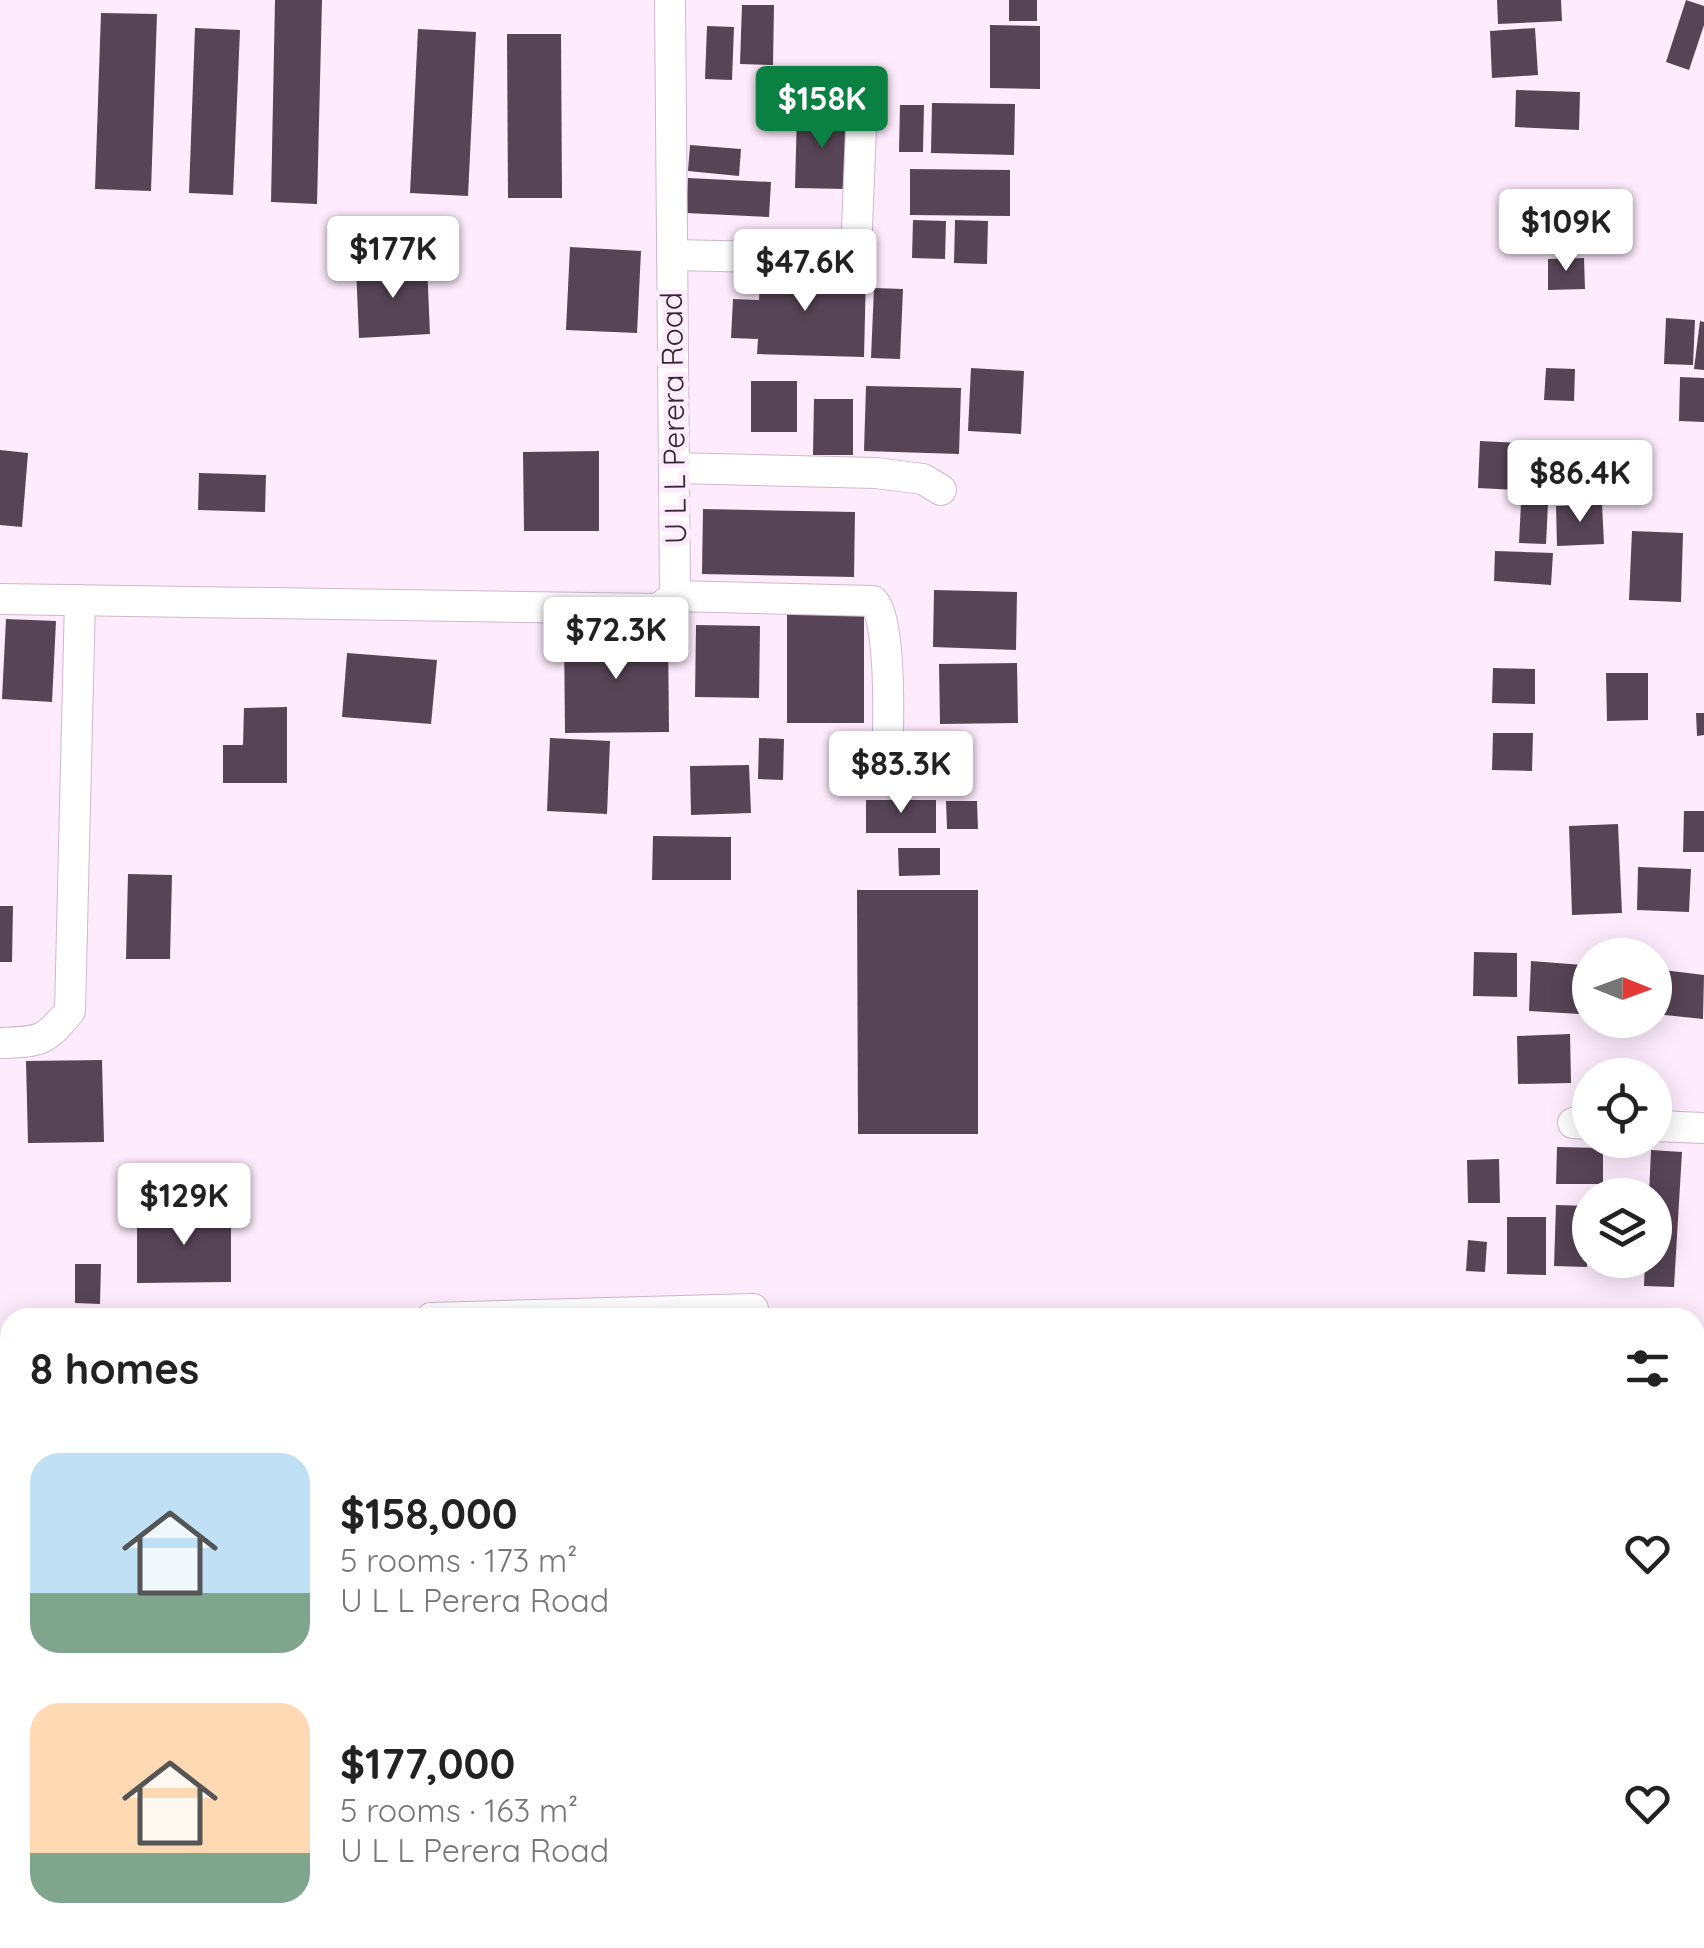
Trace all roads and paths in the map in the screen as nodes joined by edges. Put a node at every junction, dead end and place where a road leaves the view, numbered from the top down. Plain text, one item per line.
1 (670, 0) edge
2 (862, 104) dead end
3 (672, 256) junction
4 (674, 468) junction
5 (941, 490) dead end
6 (676, 596) junction
7 (0, 599) edge
8 (80, 600) junction
9 (887, 774) dead end
10 (0, 1043) edge
11 (1672, 1127) edge
12 (1704, 1128) edge

1 - 3 street, U L L Perera Road
2 - 3 street
3 - 4 street, U L L Perera Road
4 - 5 street
4 - 6 street, U L L Perera Road
6 - 8 street
6 - 9 street
7 - 8 street
8 - 10 street
11 - 12 street

